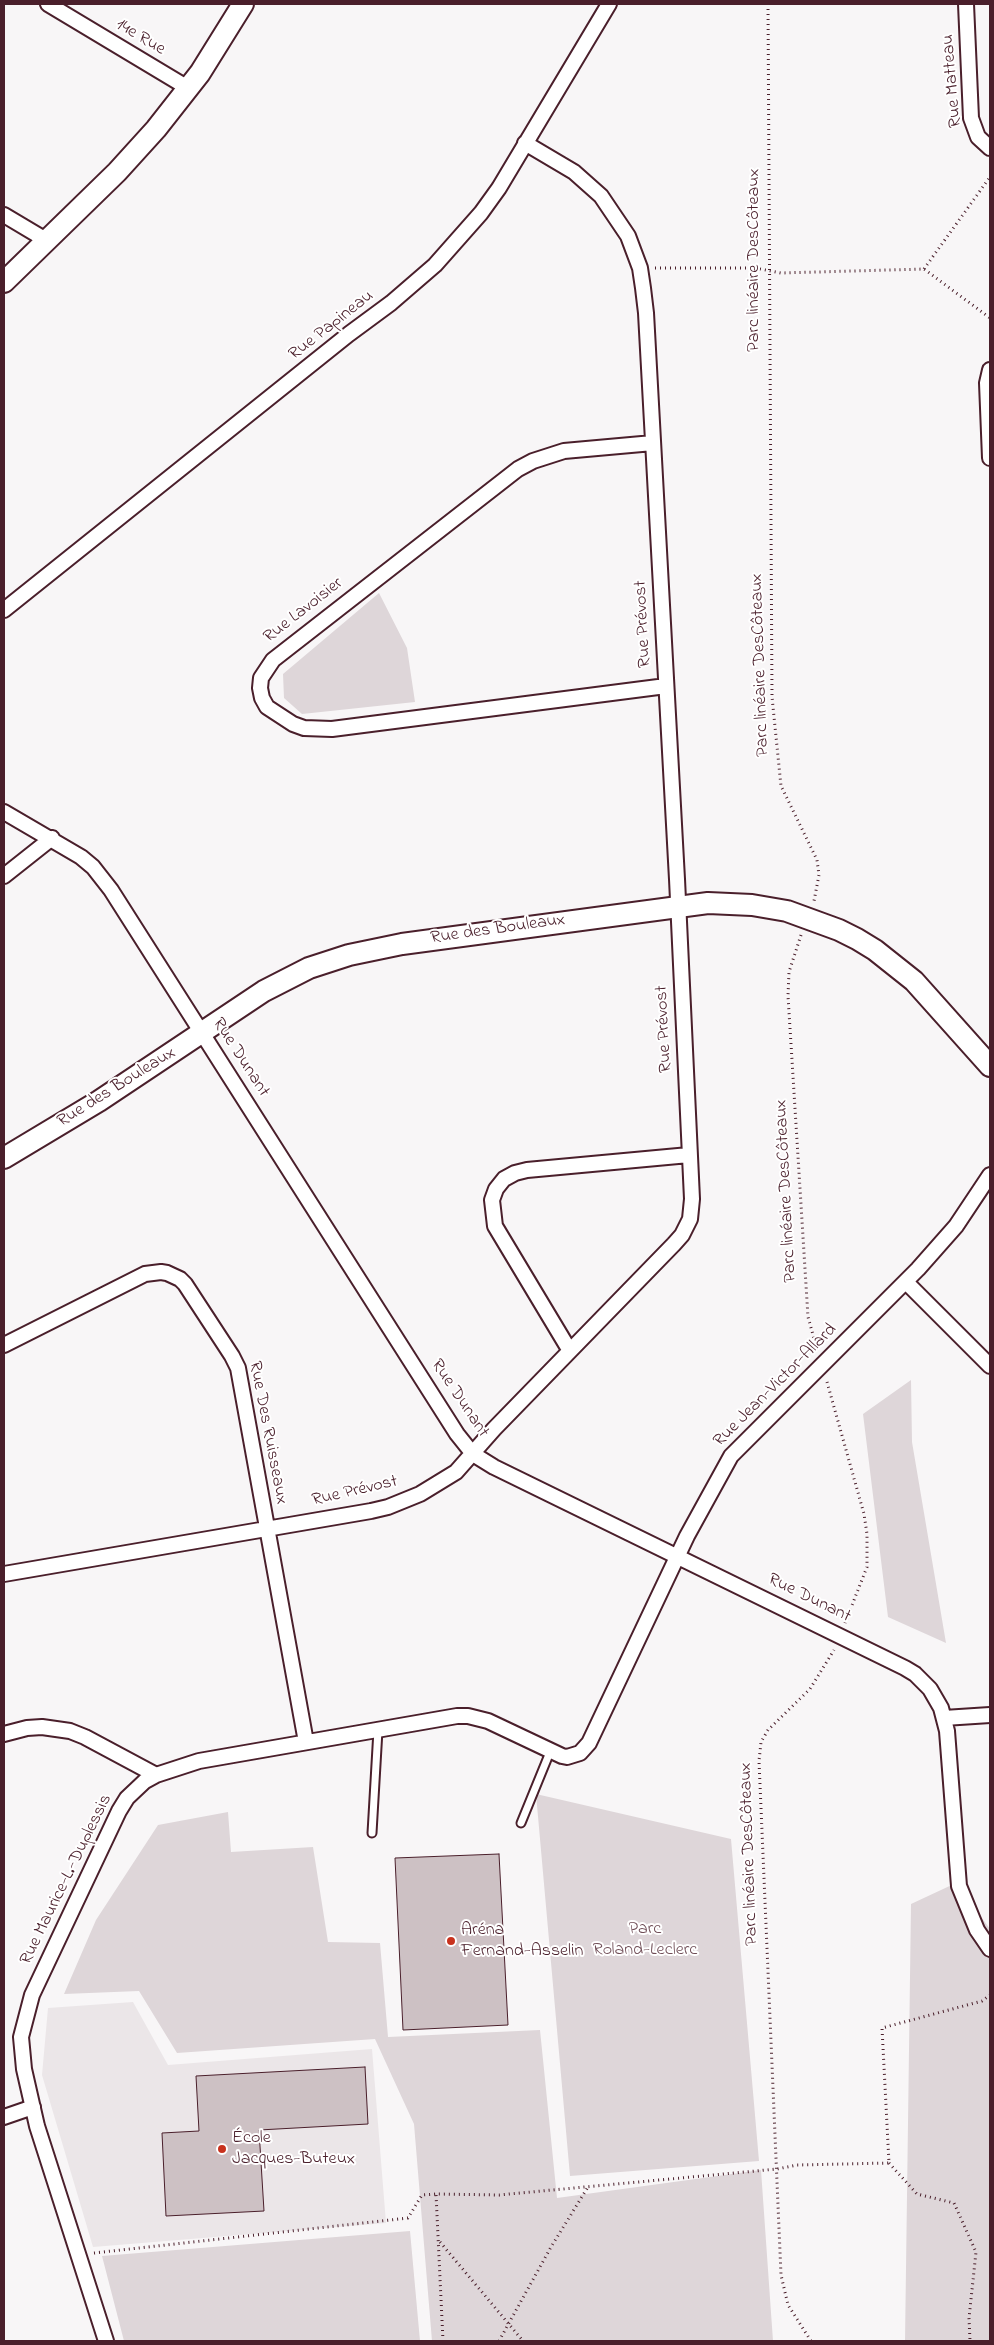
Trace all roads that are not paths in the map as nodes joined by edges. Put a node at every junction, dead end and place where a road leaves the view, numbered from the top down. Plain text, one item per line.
1 (48, 4) edge
2 (243, 4) edge
3 (609, 4) edge
4 (966, 4) edge
5 (188, 88) junction
6 (525, 143) junction
7 (990, 148) edge
8 (4, 215) edge
9 (46, 240) junction
10 (4, 282) edge
11 (990, 370) edge
12 (653, 443) junction
13 (990, 458) edge
14 (4, 610) edge
15 (666, 686) junction
16 (4, 812) edge
17 (52, 838) junction
18 (4, 876) edge
19 (678, 906) junction
20 (202, 1033) junction
21 (990, 1066) edge
22 (689, 1154) junction
23 (4, 1158) edge
24 (990, 1175) edge
25 (906, 1282) junction
26 (4, 1345) edge
27 (570, 1351) junction
28 (990, 1366) edge
29 (473, 1454) junction
30 (267, 1530) junction
31 (678, 1556) junction
32 (4, 1574) edge
33 (990, 1715) edge
34 (944, 1718) junction
35 (378, 1729) junction
36 (4, 1734) edge
37 (306, 1742) junction
38 (550, 1752) junction
39 (574, 1756) joint
40 (156, 1775) junction
41 (520, 1823) dead end
42 (372, 1833) dead end
43 (990, 1949) edge
44 (32, 2108) junction
45 (4, 2117) edge
46 (106, 2341) edge

1 - 5 street, 14e Rue
2 - 5 street
3 - 6 street, Rue Papineau
4 - 7 street, Rue Matteau
5 - 9 street
6 - 12 street, Rue Prévost
6 - 14 street, Rue Papineau
8 - 9 street
9 - 10 street
11 - 13 street
12 - 15 street, Rue Prévost
12 - 15 street, Rue Lavoisier
15 - 19 street, Rue Prévost
16 - 17 street, Rue Dunant
17 - 18 street
17 - 20 street, Rue Dunant
19 - 20 street, Rue des Bouleaux
19 - 21 street, Rue des Bouleaux
19 - 22 street, Rue Prévost
20 - 23 street, Rue des Bouleaux
20 - 29 street, Rue Dunant
22 - 27 street, Rue Prévost
22 - 27 street
24 - 25 street, Rue Jean-Victor-Allard
25 - 28 street
25 - 31 street, Rue Jean-Victor-Allard
26 - 30 street, Rue Des Ruisseaux
27 - 29 street, Rue Prévost
29 - 30 street, Rue Prévost
29 - 31 street, Rue Dunant
30 - 32 street, Rue Prévost
30 - 37 street, Rue Des Ruisseaux
31 - 34 street, Rue Dunant
31 - 39 street, Rue Jean-Victor-Allard
33 - 34 street
34 - 43 street, Rue Dunant
35 - 37 street, Rue Maurice-L.-Duplessis
35 - 38 street, Rue Maurice-L.-Duplessis
35 - 42 lane
36 - 40 street
37 - 40 street, Rue Maurice-L.-Duplessis
38 - 39 street, Rue Maurice-L.-Duplessis
38 - 41 lane
40 - 44 street, Rue Maurice-L.-Duplessis
44 - 45 street
44 - 46 street, Rue Maurice-L.-Duplessis

